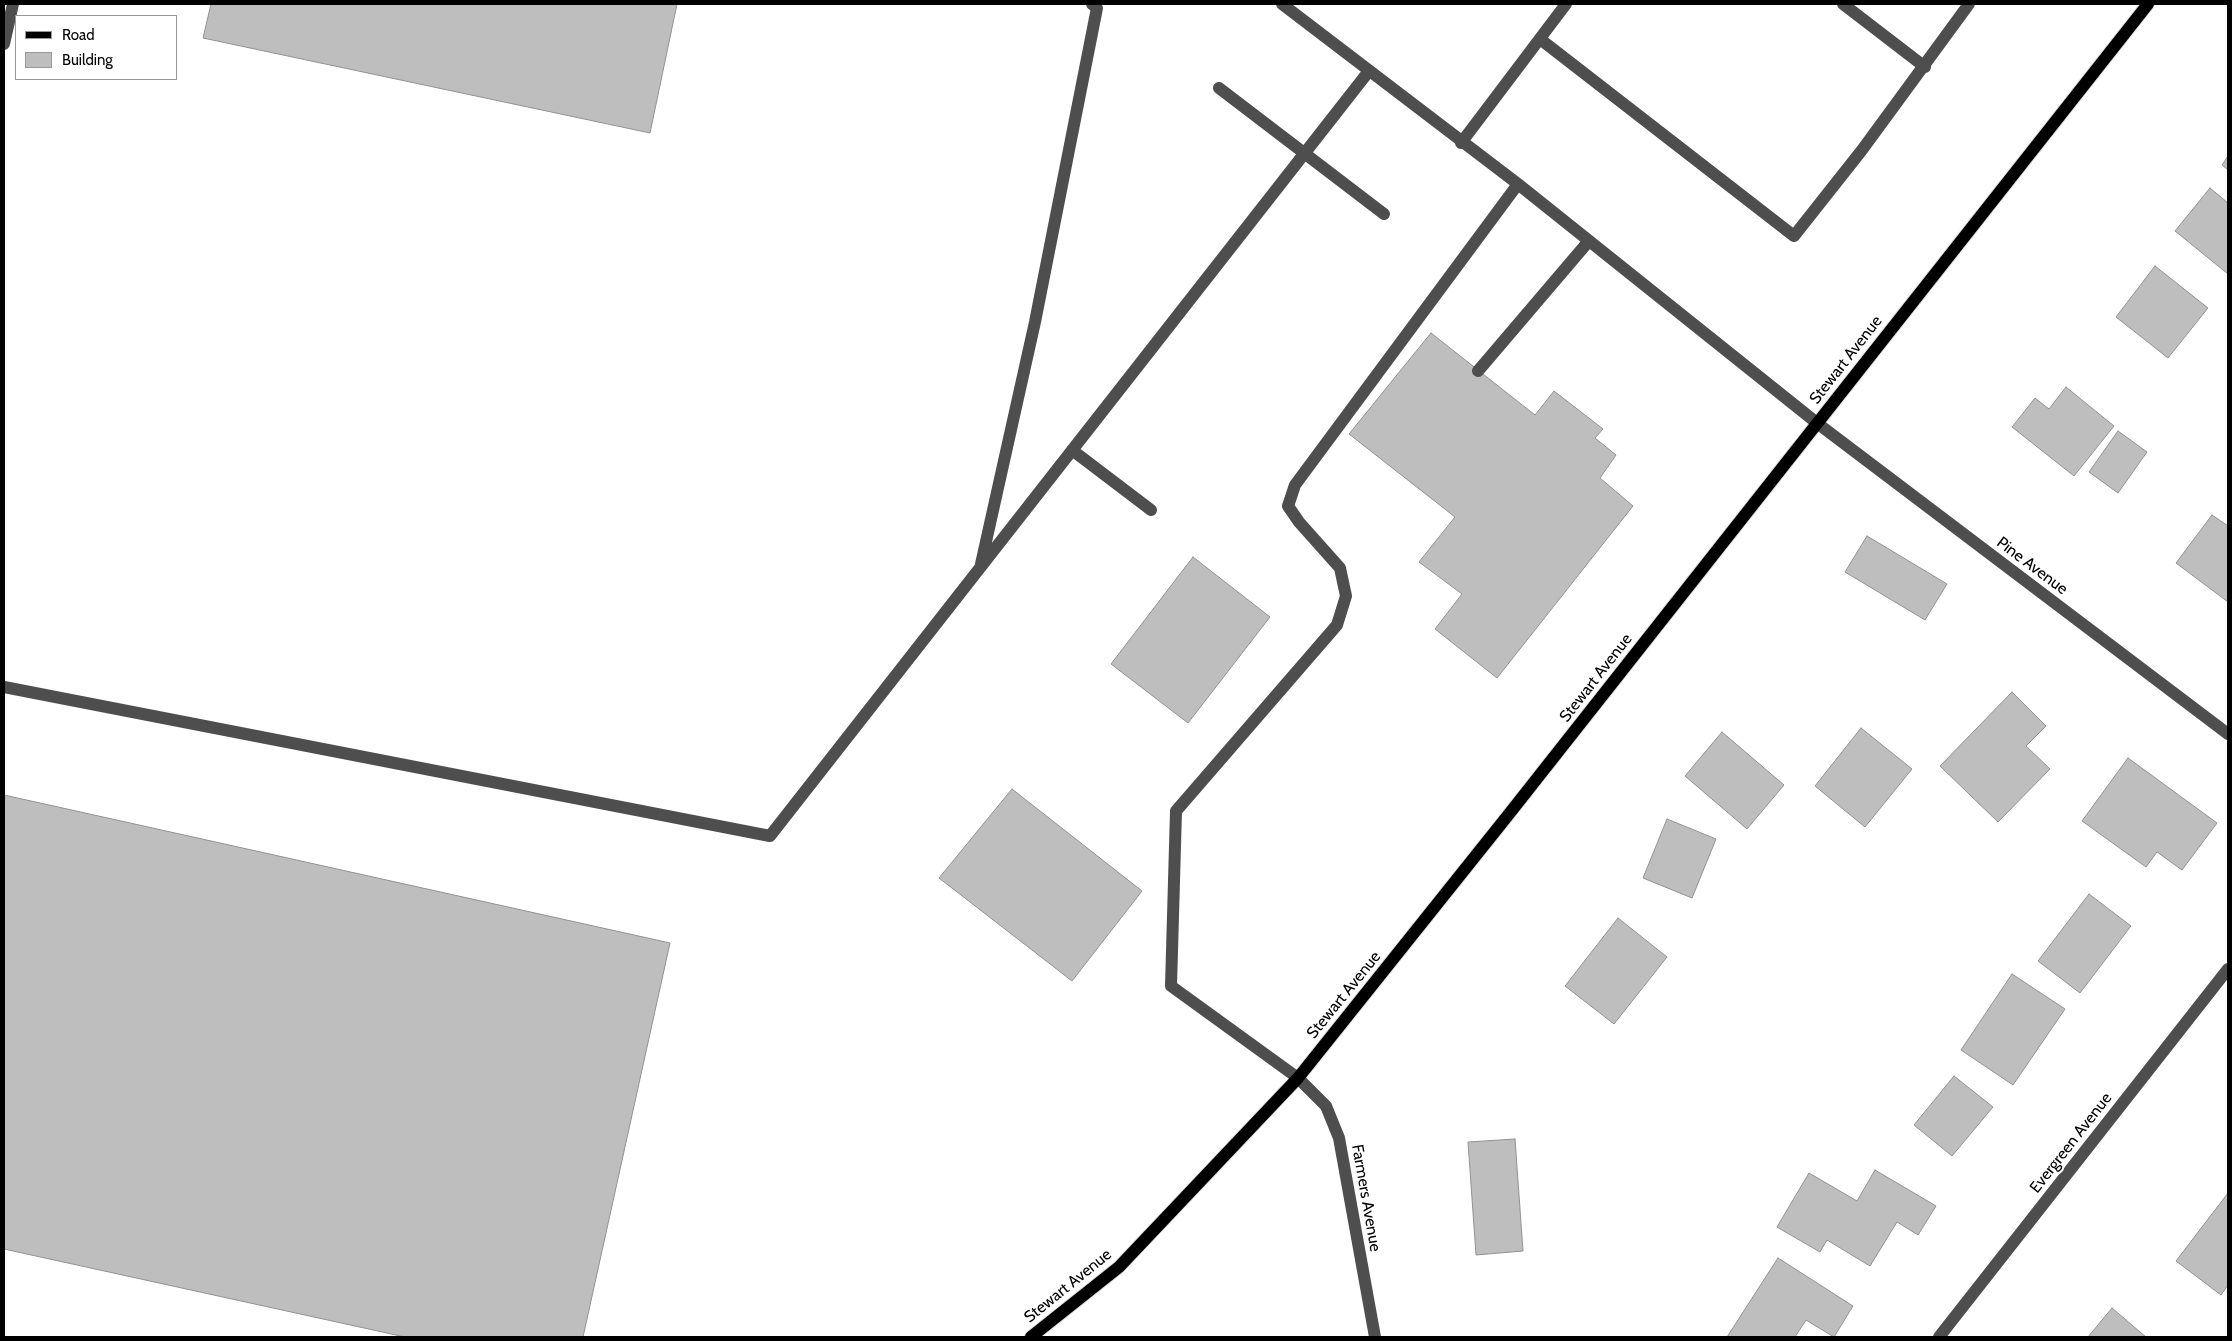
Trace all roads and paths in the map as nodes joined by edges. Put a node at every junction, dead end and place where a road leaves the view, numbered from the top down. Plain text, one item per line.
1 (13, 4) edge
2 (1092, 4) edge
3 (1282, 4) edge
4 (1566, 4) edge
5 (1843, 4) edge
6 (1969, 4) edge
7 (2148, 4) edge
8 (1540, 39) junction
9 (4, 44) edge
10 (1925, 67) junction
11 (1369, 71) junction
12 (1219, 88) dead end
13 (1461, 143) junction
14 (1305, 153) junction
15 (1518, 184) junction
16 (1384, 214) dead end
17 (1588, 242) junction
18 (1478, 371) dead end
19 (1817, 423) junction
20 (1072, 450) junction
21 (1151, 510) dead end
22 (980, 568) junction
23 (4, 687) edge
24 (2228, 734) edge
25 (2228, 969) edge
26 (1298, 1078) junction
27 (1031, 1337) edge
28 (1374, 1337) edge
29 (1939, 1337) edge

1 - 9 street
2 - 22 street
3 - 11 street, Pine Avenue
4 - 8 street
5 - 10 street
6 - 10 street
7 - 19 main road, Stewart Avenue
8 - 10 street
8 - 13 street
11 - 13 street, Pine Avenue
11 - 14 street
12 - 14 street
13 - 15 street, Pine Avenue
14 - 16 street
14 - 20 street
15 - 17 street, Pine Avenue
15 - 26 street, Farmers Avenue
17 - 18 street
17 - 19 street, Pine Avenue
19 - 24 street, Pine Avenue
19 - 26 main road, Stewart Avenue
20 - 21 street
20 - 22 street
22 - 23 street
25 - 29 street, Evergreen Avenue
26 - 27 main road, Stewart Avenue
26 - 28 street, Farmers Avenue

